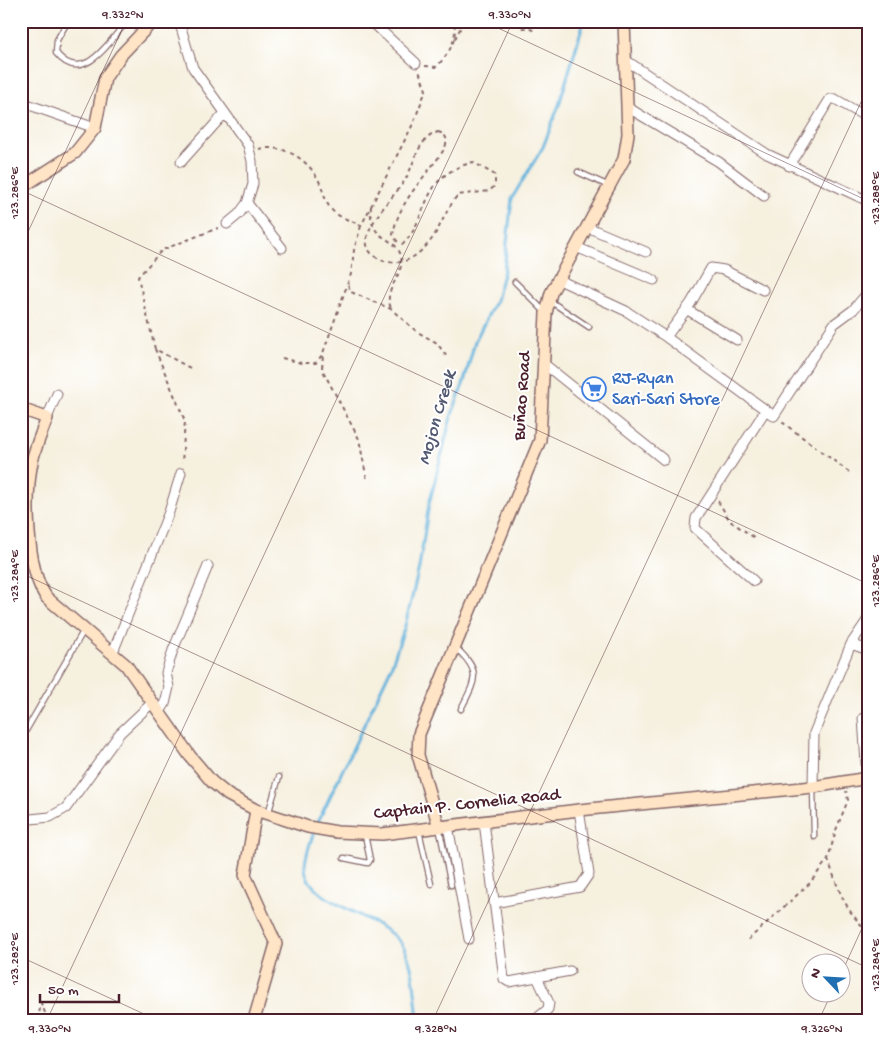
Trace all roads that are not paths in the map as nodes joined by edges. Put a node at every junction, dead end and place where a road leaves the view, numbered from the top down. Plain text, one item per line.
1 (127, 21) edge
2 (153, 21) edge
3 (179, 21) edge
4 (371, 21) edge
5 (624, 21) edge
6 (65, 26) dead end
7 (627, 61) junction
8 (416, 63) road end
9 (21, 102) edge
10 (627, 107) junction
11 (225, 113) junction
12 (868, 118) edge
13 (95, 128) junction
14 (181, 162) dead end
15 (789, 166) junction
16 (578, 172) dead end
17 (610, 186) junction
18 (21, 188) edge
19 (764, 196) dead end
20 (868, 201) edge
21 (247, 203) junction
22 (227, 224) road end
23 (587, 227) junction
24 (576, 246) junction
25 (282, 248) dead end
26 (646, 252) dead end
27 (557, 280) junction
28 (654, 280) dead end
29 (515, 282) dead end
30 (763, 290) dead end
31 (864, 297) dead end
32 (549, 300) junction
33 (686, 309) junction
34 (546, 313) junction
35 (589, 327) dead end
36 (666, 337) junction
37 (736, 340) dead end
38 (543, 363) junction
39 (57, 394) dead end
40 (21, 409) edge
41 (764, 411) junction
42 (47, 418) junction
43 (664, 460) dead end
44 (181, 473) road end
45 (26, 544) edge
46 (208, 566) dead end
47 (754, 581) dead end
48 (868, 619) edge
49 (84, 629) junction
50 (851, 644) junction
51 (454, 647) junction
52 (868, 650) edge
53 (113, 652) junction
54 (156, 708) junction
55 (461, 709) dead end
56 (863, 718) dead end
57 (21, 739) edge
58 (279, 777) dead end
59 (867, 778) edge
60 (813, 787) junction
61 (256, 810) junction
62 (579, 810) junction
63 (268, 815) junction
64 (21, 820) edge
65 (484, 822) junction
66 (444, 827) junction
67 (418, 830) junction
68 (365, 834) junction
69 (814, 836) dead end
70 (344, 858) dead end
71 (431, 884) dead end
72 (450, 885) dead end
73 (494, 903) junction
74 (469, 939) dead end
75 (570, 972) dead end
76 (537, 977) junction
77 (254, 1020) edge
78 (536, 1020) edge

1 - 6 lane
2 - 13 street
3 - 11 street
4 - 8 street
5 - 7 street, Buñao Road
7 - 10 street, Buñao Road
7 - 15 street
9 - 13 street
10 - 17 street, Buñao Road
10 - 19 street
11 - 14 street
11 - 21 street
12 - 15 street
13 - 18 street
15 - 20 street
16 - 17 lane
17 - 23 street, Buñao Road
21 - 22 street
21 - 25 street
23 - 24 street, Buñao Road
23 - 26 street
24 - 27 street, Buñao Road
24 - 28 street
27 - 32 street, Buñao Road
27 - 36 street
29 - 34 lane
30 - 33 street
31 - 41 street
32 - 34 street, Buñao Road
32 - 35 lane
33 - 36 street
33 - 37 street
34 - 38 street, Buñao Road
36 - 41 street
38 - 43 street
38 - 51 street, Buñao Road
39 - 42 street
40 - 42 street
41 - 47 street
42 - 45 street, Captain P. Cornelia Road
44 - 53 street
45 - 49 street, Captain P. Cornelia Road
46 - 54 street
48 - 50 street
49 - 53 street, Captain P. Cornelia Road
49 - 57 lane
50 - 52 street
50 - 60 street
51 - 55 lane
51 - 66 street, Buñao Road
53 - 54 street, Captain P. Cornelia Road
54 - 61 street, Captain P. Cornelia Road
54 - 64 street
56 - 59 street
58 - 63 lane
59 - 60 street, Captain P. Cornelia Road
60 - 62 street, Captain P. Cornelia Road
60 - 69 lane
61 - 63 street, Captain P. Cornelia Road
61 - 77 street
62 - 65 street, Captain P. Cornelia Road
62 - 73 street
63 - 68 street, Captain P. Cornelia Road
65 - 66 street, Captain P. Cornelia Road
65 - 73 street
66 - 67 street, Captain P. Cornelia Road
66 - 72 lane
66 - 74 street
67 - 68 street, Captain P. Cornelia Road
67 - 71 lane
68 - 70 lane
73 - 76 street
75 - 76 street
76 - 78 street

